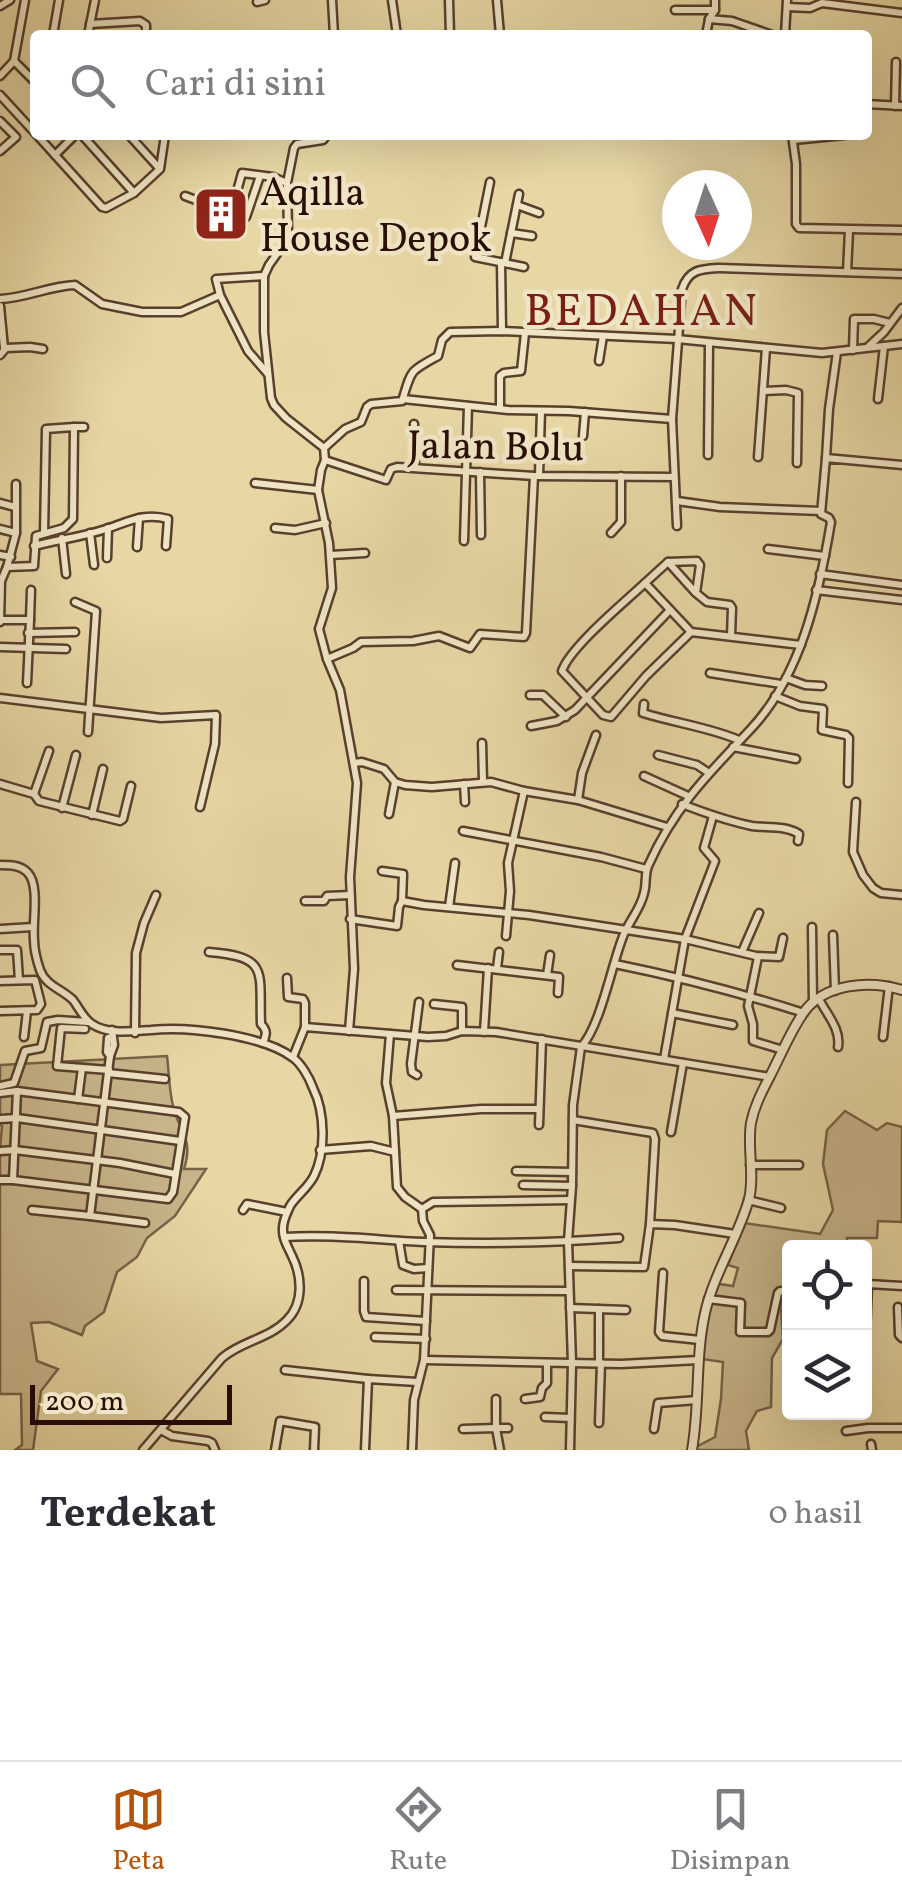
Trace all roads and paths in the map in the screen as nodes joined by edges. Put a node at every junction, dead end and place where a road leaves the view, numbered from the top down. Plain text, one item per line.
1 (10, 0) edge
2 (25, 0) edge
3 (59, 0) edge
4 (95, 0) edge
5 (333, 0) edge
6 (392, 0) edge
7 (449, 0) edge
8 (496, 0) edge
9 (716, 0) edge
10 (787, 4) edge
11 (0, 6) edge
12 (675, 10) dead end
13 (715, 10) junction
14 (902, 13) edge
15 (709, 19) junction
16 (90, 24) junction
17 (54, 30) edge
18 (89, 30) edge
19 (146, 30) edge
20 (334, 30) edge
21 (396, 30) edge
22 (450, 30) edge
23 (499, 30) edge
24 (707, 30) edge
25 (758, 30) edge
26 (785, 30) edge
27 (14, 61) junction
28 (896, 62) dead end
29 (25, 72) junction
30 (30, 73) edge
31 (0, 76) edge
32 (30, 77) edge
33 (0, 95) edge
34 (872, 104) edge
35 (898, 106) edge
36 (0, 121) edge
37 (30, 128) edge
38 (41, 140) edge
39 (72, 140) edge
40 (83, 140) edge
41 (134, 140) edge
42 (164, 140) edge
43 (322, 140) edge
44 (793, 140) edge
45 (0, 152) edge
46 (54, 155) junction
47 (160, 169) junction
48 (260, 176) junction
49 (490, 182) dead end
50 (288, 183) junction
51 (134, 193) junction
52 (519, 194) dead end
53 (185, 196) dead end
54 (236, 200) junction
55 (251, 205) junction
56 (517, 205) junction
57 (538, 213) dead end
58 (246, 217) dead end
59 (902, 230) edge
60 (850, 231) junction
61 (512, 233) junction
62 (532, 236) dead end
63 (503, 262) junction
64 (524, 267) dead end
65 (847, 272) junction
66 (902, 274) edge
67 (264, 276) junction
68 (220, 295) junction
69 (0, 302) edge
70 (902, 308) edge
71 (890, 323) junction
72 (502, 331) junction
73 (526, 333) junction
74 (602, 336) junction
75 (677, 339) junction
76 (709, 342) junction
77 (902, 344) edge
78 (884, 346) junction
79 (868, 347) junction
80 (766, 348) junction
81 (42, 349) dead end
82 (853, 350) junction
83 (2, 351) edge
84 (836, 352) junction
85 (600, 361) dead end
86 (269, 375) junction
87 (764, 391) junction
88 (403, 400) junction
89 (878, 400) dead end
90 (468, 406) junction
91 (500, 407) junction
92 (541, 411) junction
93 (585, 412) junction
94 (672, 419) junction
95 (414, 424) dead end
96 (74, 427) junction
97 (84, 427) dead end
98 (584, 436) dead end
99 (324, 448) junction
100 (708, 455) dead end
101 (758, 457) dead end
102 (826, 458) junction
103 (325, 460) junction
104 (797, 463) dead end
105 (902, 465) edge
106 (415, 467) junction
107 (466, 471) junction
108 (480, 472) junction
109 (537, 476) junction
110 (621, 476) junction
111 (674, 477) junction
112 (255, 483) dead end
113 (16, 484) dead end
114 (318, 490) junction
115 (676, 501) junction
116 (0, 502) edge
117 (15, 506) junction
118 (821, 510) junction
119 (139, 517) junction
120 (326, 523) junction
121 (677, 526) dead end
122 (108, 528) junction
123 (274, 528) dead end
124 (0, 529) edge
125 (16, 533) junction
126 (44, 533) junction
127 (90, 533) junction
128 (611, 533) dead end
129 (481, 534) dead end
130 (62, 538) junction
131 (464, 541) dead end
132 (34, 546) junction
133 (166, 546) dead end
134 (137, 547) dead end
135 (768, 549) dead end
136 (365, 553) dead end
137 (0, 555) edge
138 (331, 555) junction
139 (824, 556) junction
140 (11, 557) junction
141 (107, 558) dead end
142 (668, 562) junction
143 (94, 565) dead end
144 (7, 566) junction
145 (66, 574) dead end
146 (820, 574) junction
147 (645, 583) junction
148 (902, 585) edge
149 (31, 590) dead end
150 (816, 590) junction
151 (696, 593) junction
152 (902, 600) edge
153 (75, 602) dead end
154 (670, 610) junction
155 (30, 620) junction
156 (0, 621) edge
157 (28, 632) junction
158 (75, 632) dead end
159 (408, 632) dead end
160 (691, 632) junction
161 (731, 636) junction
162 (401, 640) junction
163 (29, 646) junction
164 (801, 646) junction
165 (0, 647) edge
166 (66, 649) dead end
167 (328, 658) junction
168 (710, 673) dead end
169 (784, 681) junction
170 (26, 683) dead end
171 (822, 686) dead end
172 (530, 695) dead end
173 (774, 696) junction
174 (588, 697) junction
175 (0, 698) edge
176 (644, 704) dead end
177 (88, 710) junction
178 (566, 717) junction
179 (531, 726) dead end
180 (88, 732) dead end
181 (596, 735) dead end
182 (739, 740) junction
183 (482, 743) dead end
184 (733, 747) junction
185 (48, 751) dead end
186 (658, 755) dead end
187 (76, 756) dead end
188 (796, 759) dead end
189 (354, 763) junction
190 (103, 769) dead end
191 (710, 773) junction
192 (644, 776) dead end
193 (395, 782) junction
194 (483, 782) junction
195 (848, 783) dead end
196 (0, 784) edge
197 (464, 784) junction
198 (131, 786) dead end
199 (524, 791) junction
200 (34, 794) junction
201 (578, 800) junction
202 (685, 800) junction
203 (466, 802) dead end
204 (856, 802) dead end
205 (200, 807) dead end
206 (62, 808) junction
207 (389, 814) dead end
208 (92, 815) junction
209 (713, 816) junction
210 (667, 827) junction
211 (463, 831) dead end
212 (512, 839) junction
213 (798, 840) dead end
214 (455, 862) dead end
215 (0, 865) edge
216 (646, 869) junction
217 (382, 871) dead end
218 (156, 895) dead end
219 (350, 895) junction
220 (902, 896) edge
221 (306, 901) dead end
222 (402, 901) junction
223 (449, 907) junction
224 (506, 912) junction
225 (758, 913) dead end
226 (350, 919) junction
227 (34, 927) junction
228 (812, 927) dead end
229 (0, 929) edge
230 (625, 931) junction
231 (834, 935) dead end
232 (506, 936) dead end
233 (783, 938) dead end
234 (684, 939) junction
235 (0, 950) edge
236 (209, 952) dead end
237 (499, 952) dead end
238 (742, 952) junction
239 (550, 955) dead end
240 (758, 957) junction
241 (615, 964) junction
242 (457, 965) dead end
243 (493, 968) junction
244 (547, 976) junction
245 (678, 976) junction
246 (287, 978) dead end
247 (0, 980) edge
248 (19, 980) junction
249 (45, 980) junction
250 (37, 986) junction
251 (889, 986) junction
252 (902, 990) edge
253 (836, 991) junction
254 (558, 993) dead end
255 (750, 995) junction
256 (816, 1001) junction
257 (419, 1002) dead end
258 (434, 1004) dead end
259 (0, 1011) edge
260 (27, 1011) junction
261 (804, 1012) junction
262 (672, 1013) junction
263 (87, 1025) junction
264 (733, 1025) dead end
265 (304, 1027) junction
266 (349, 1031) junction
267 (462, 1031) junction
268 (135, 1032) junction
269 (484, 1032) junction
270 (112, 1033) junction
271 (390, 1034) junction
272 (416, 1036) junction
273 (24, 1037) dead end
274 (883, 1037) dead end
275 (542, 1039) junction
276 (262, 1043) junction
277 (581, 1047) junction
278 (838, 1047) dead end
279 (783, 1050) junction
280 (293, 1057) junction
281 (664, 1059) junction
282 (683, 1063) junction
283 (82, 1068) junction
284 (108, 1072) junction
285 (416, 1075) dead end
286 (770, 1076) junction
287 (165, 1079) dead end
288 (0, 1089) edge
289 (17, 1091) junction
290 (78, 1098) junction
291 (104, 1102) junction
292 (539, 1109) junction
293 (393, 1116) junction
294 (17, 1118) junction
295 (0, 1119) edge
296 (573, 1120) junction
297 (540, 1125) dead end
298 (101, 1129) junction
299 (671, 1132) dead end
300 (180, 1141) junction
301 (16, 1150) junction
302 (320, 1150) junction
303 (0, 1151) edge
304 (395, 1152) junction
305 (97, 1162) junction
306 (749, 1165) junction
307 (799, 1165) dead end
308 (516, 1171) dead end
309 (572, 1172) junction
310 (175, 1174) junction
311 (0, 1180) edge
312 (13, 1180) junction
313 (523, 1185) dead end
314 (572, 1186) junction
315 (93, 1190) junction
316 (570, 1200) junction
317 (748, 1200) junction
318 (781, 1208) dead end
319 (422, 1209) junction
320 (32, 1210) dead end
321 (243, 1210) dead end
322 (287, 1212) junction
323 (90, 1216) junction
324 (145, 1223) dead end
325 (650, 1224) junction
326 (735, 1234) junction
327 (284, 1237) junction
328 (619, 1238) dead end
329 (400, 1241) junction
330 (429, 1242) junction
331 (568, 1242) junction
332 (569, 1266) junction
333 (428, 1268) junction
334 (663, 1273) dead end
335 (364, 1280) dead end
336 (872, 1284) edge
337 (902, 1286) edge
338 (396, 1290) dead end
339 (426, 1290) junction
340 (569, 1291) junction
341 (782, 1291) edge
342 (708, 1300) junction
343 (570, 1308) junction
344 (898, 1308) dead end
345 (600, 1309) junction
346 (626, 1310) dead end
347 (426, 1320) junction
348 (375, 1337) dead end
349 (902, 1338) edge
350 (426, 1339) junction
351 (700, 1340) junction
352 (424, 1360) junction
353 (699, 1360) junction
354 (572, 1362) junction
355 (600, 1363) junction
356 (547, 1364) junction
357 (285, 1370) dead end
358 (368, 1380) junction
359 (417, 1382) junction
360 (496, 1399) dead end
361 (525, 1399) dead end
362 (697, 1400) junction
363 (545, 1418) dead end
364 (570, 1418) junction
365 (599, 1422) dead end
366 (496, 1428) junction
367 (508, 1428) dead end
368 (902, 1428) edge
369 (462, 1429) dead end
370 (654, 1429) dead end
371 (160, 1430) junction
372 (846, 1431) dead end
373 (145, 1450) edge
374 (215, 1450) edge
375 (276, 1450) edge
376 (314, 1450) edge
377 (366, 1450) edge
378 (412, 1450) edge
379 (500, 1450) edge
380 (570, 1450) edge
381 (692, 1450) edge

1 - 11 street
2 - 27 street
3 - 17 street
4 - 16 street
5 - 20 street
6 - 21 street
7 - 22 street
8 - 23 street
9 - 13 street
10 - 14 street
10 - 26 street
12 - 13 street
13 - 15 street
15 - 24 street
15 - 25 street
16 - 18 street
16 - 19 street
27 - 29 street
27 - 31 street
28 - 35 street
29 - 30 street
29 - 32 street
33 - 37 street
34 - 35 street
36 - 45 street
38 - 46 street
39 - 46 street
40 - 51 street
41 - 47 street
42 - 47 street
43 - 50 street
44 - 60 street
46 - 51 street
47 - 51 street
48 - 50 street
48 - 54 street
48 - 55 street
49 - 63 street
50 - 67 street
52 - 56 street
53 - 54 street
54 - 55 street
55 - 58 street
56 - 57 street
56 - 61 street
59 - 60 street
60 - 65 street
61 - 62 street
61 - 63 street
63 - 64 street
63 - 72 street
65 - 66 street
65 - 75 street
67 - 68 street
67 - 86 street
68 - 69 street
68 - 86 street
69 - 83 street
70 - 71 street
71 - 79 street
71 - 82 street
72 - 73 street
72 - 88 street
73 - 74 street
73 - 91 street
74 - 75 street
74 - 85 street
75 - 76 street
75 - 94 street
76 - 80 street
76 - 100 street
77 - 78 street
78 - 79 street
78 - 89 street
79 - 82 street
80 - 84 street
80 - 87 street
81 - 83 street
82 - 84 street
84 - 102 street
86 - 99 street
87 - 101 street
87 - 104 street
88 - 90 street
88 - 99 street
90 - 91 street
90 - 107 street
91 - 92 street
92 - 93 street
92 - 109 street
93 - 94 street
93 - 98 street
94 - 111 street
95 - 106 street
96 - 97 street
96 - 126 street
96 - 126 street
99 - 103 street
102 - 105 street
102 - 118 street
103 - 106 street, Jalan Bolu
103 - 114 street
106 - 107 street, Jalan Bolu
107 - 108 street, Jalan Bolu
107 - 131 street
108 - 109 street, Jalan Bolu
108 - 129 street
109 - 110 street, Jalan Bolu
109 - 162 street
110 - 111 street, Jalan Bolu
110 - 128 street
111 - 115 street
112 - 114 street
113 - 117 street
114 - 120 street
115 - 118 street
115 - 121 street
116 - 117 street
117 - 125 street
118 - 139 street
119 - 122 street
119 - 133 street
119 - 134 street
120 - 123 street
120 - 138 street
122 - 127 street
122 - 141 street
124 - 125 street
125 - 140 street
126 - 132 street
127 - 130 street
127 - 143 street
130 - 132 street
130 - 145 street
132 - 144 street
135 - 139 street
136 - 138 street
137 - 140 street
138 - 167 street
139 - 146 street
140 - 144 street
142 - 147 street
142 - 151 street
142 - 151 street
144 - 156 street
146 - 148 street
146 - 150 street
147 - 154 street
147 - 174 street
149 - 155 street
150 - 152 street
150 - 164 street
151 - 161 street
153 - 177 street
154 - 160 street
154 - 174 street
155 - 156 street
155 - 157 street
157 - 158 street
157 - 163 street
159 - 162 street
160 - 161 street
160 - 174 street
161 - 164 street
162 - 167 street
163 - 165 street
163 - 166 street
163 - 170 street
164 - 169 street
167 - 189 street
168 - 169 street
169 - 171 street
169 - 173 street
172 - 178 street
173 - 182 street
173 - 195 street
174 - 178 street
175 - 177 street
176 - 182 street
177 - 180 street
177 - 205 street
178 - 179 street
181 - 201 street
182 - 184 street
183 - 194 street
184 - 188 street
184 - 191 street
185 - 200 street
186 - 191 street
187 - 206 street
189 - 193 street
189 - 219 street
190 - 208 street
191 - 202 street
192 - 202 street
193 - 197 street
193 - 207 street
194 - 197 street
194 - 199 street
196 - 200 street
197 - 203 street
198 - 208 street
199 - 201 street
199 - 212 street
200 - 206 street
201 - 210 street
202 - 209 street
202 - 210 street
204 - 220 street
206 - 208 street
209 - 213 street
209 - 234 street
210 - 216 street
211 - 212 street
212 - 216 street
212 - 224 street
214 - 223 street
215 - 227 street
216 - 230 street
217 - 222 street
218 - 268 street
219 - 221 street
219 - 226 street
222 - 223 street
222 - 226 street
223 - 224 street
224 - 230 street
224 - 232 street
225 - 238 street
226 - 266 street
227 - 229 street
227 - 249 street
228 - 256 street
230 - 234 street
230 - 241 street
231 - 253 street
233 - 240 street
234 - 238 street
234 - 245 street
235 - 248 street
236 - 276 street
237 - 243 street
238 - 240 street
239 - 244 street
240 - 255 street
241 - 245 street
241 - 277 street
242 - 243 street
243 - 244 street
243 - 269 street
244 - 254 street
245 - 255 street
245 - 262 street
246 - 265 street
247 - 248 street
248 - 250 street
249 - 250 street
249 - 263 street
250 - 260 street
251 - 252 street
251 - 253 street
251 - 274 street
253 - 256 street
255 - 261 street
255 - 279 street
256 - 261 street
256 - 278 street
257 - 272 street
258 - 267 street
259 - 260 street
260 - 273 street
261 - 279 street
262 - 264 street
262 - 281 street
263 - 270 street
263 - 283 street
263 - 288 street
265 - 266 street
265 - 280 street
266 - 271 street
267 - 269 street
267 - 272 street
268 - 270 street
268 - 276 street
269 - 275 street
270 - 284 street
271 - 272 street
271 - 293 street
272 - 285 street
275 - 277 street
275 - 292 street
276 - 280 street
277 - 281 street
277 - 296 street
279 - 286 street
280 - 302 street
281 - 282 street
282 - 286 street
282 - 299 street
283 - 284 street
283 - 290 street
284 - 287 street
284 - 291 street
286 - 306 street
288 - 289 street
289 - 290 street
289 - 294 street
290 - 291 street
291 - 298 street
291 - 300 street
292 - 293 street
292 - 297 street
293 - 304 street
294 - 295 street
294 - 298 street
294 - 301 street
296 - 309 street
296 - 325 street
298 - 300 street
298 - 305 street
300 - 310 street
301 - 303 street
301 - 305 street
301 - 312 street
302 - 304 street
302 - 322 street
304 - 319 street
305 - 310 street
305 - 315 street
306 - 307 street
306 - 317 street
308 - 309 street
309 - 314 street
310 - 315 street
311 - 312 street
312 - 315 street
313 - 314 street
314 - 316 street
315 - 323 street
316 - 319 street
316 - 331 street
317 - 318 street
317 - 326 street
319 - 330 street
320 - 323 street
321 - 322 street
322 - 327 street
323 - 324 street
325 - 326 street
325 - 332 street
326 - 342 street
327 - 329 street
327 - 371 street
328 - 331 street
329 - 330 street
329 - 333 street
330 - 331 street
330 - 333 street
331 - 332 street
332 - 340 street
333 - 339 street
334 - 351 street
335 - 347 street
336 - 337 street
338 - 339 street
339 - 340 street
339 - 347 street
340 - 343 street
341 - 342 street
342 - 351 street
343 - 345 street
343 - 354 street
344 - 349 street
345 - 346 street
345 - 355 street
347 - 350 street
348 - 350 street
350 - 352 street
351 - 353 street
352 - 356 street
352 - 359 street
353 - 355 street
353 - 362 street
354 - 355 street
354 - 356 street
354 - 364 street
355 - 365 street
356 - 361 street
357 - 358 street
358 - 359 street
358 - 377 street
359 - 378 street
360 - 366 street
362 - 370 street
362 - 381 street
363 - 364 street
364 - 380 street
366 - 367 street
366 - 369 street
366 - 379 street
368 - 372 street
371 - 373 street
371 - 374 street
375 - 376 street

